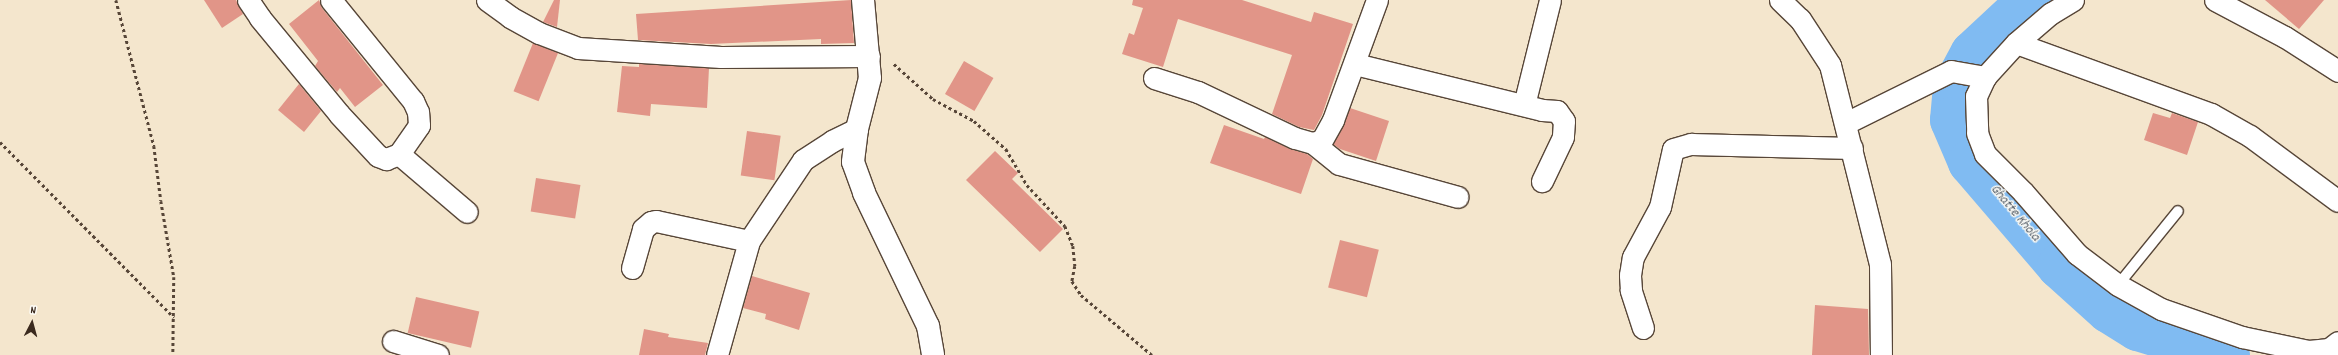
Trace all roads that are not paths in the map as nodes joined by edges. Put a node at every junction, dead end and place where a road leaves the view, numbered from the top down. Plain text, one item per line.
1 (248, 0) edge
2 (331, 0) edge
3 (486, 0) edge
4 (863, 0) edge
5 (1377, 0) edge
6 (1550, 0) edge
7 (1780, 0) edge
8 (2073, 0) edge
9 (2215, 0) edge
10 (2016, 44) junction
11 (869, 56) junction
12 (1354, 64) junction
13 (2338, 70) edge
14 (1985, 77) junction
15 (1154, 78) dead end
16 (1524, 105) junction
17 (1846, 123) junction
18 (857, 129) junction
19 (1313, 143) junction
20 (1852, 148) junction
21 (399, 154) junction
22 (1542, 181) dead end
23 (1458, 197) dead end
24 (2338, 200) edge
25 (2178, 211) dead end
26 (467, 212) dead end
27 (749, 241) junction
28 (632, 268) dead end
29 (2118, 285) junction
30 (1642, 328) dead end
31 (393, 341) dead end
32 (2338, 342) edge
33 (2311, 353) edge
34 (438, 355) edge
35 (717, 355) edge
36 (933, 355) edge
37 (1882, 355) edge

1 - 21 street
2 - 21 street
3 - 11 street
4 - 11 street
5 - 12 street
6 - 16 street
7 - 17 street
8 - 10 street
9 - 13 street
10 - 14 street
10 - 24 street
11 - 18 street
12 - 16 street
12 - 19 street
14 - 17 street
14 - 29 street
15 - 19 street
16 - 22 street
17 - 20 street
18 - 27 street
18 - 36 street
19 - 23 street
20 - 30 street
20 - 37 street
21 - 26 street
25 - 29 lane
27 - 28 street
27 - 35 street
29 - 33 street
31 - 34 street
32 - 33 street

